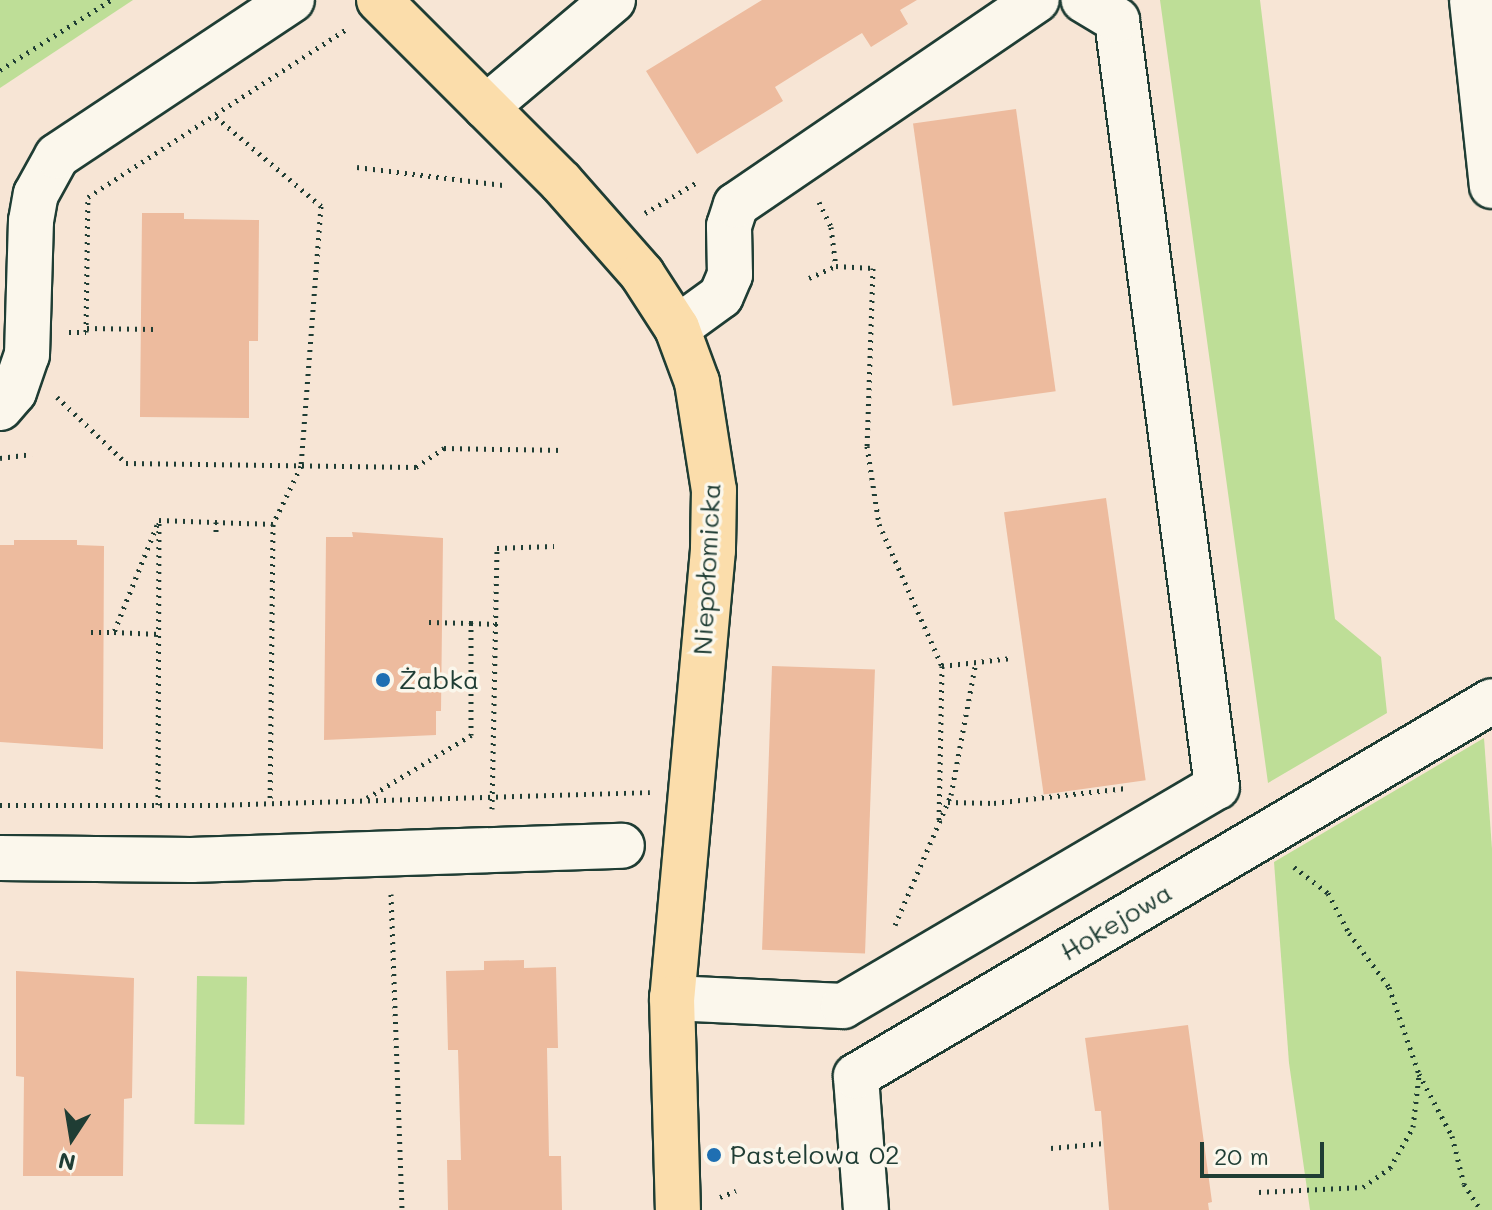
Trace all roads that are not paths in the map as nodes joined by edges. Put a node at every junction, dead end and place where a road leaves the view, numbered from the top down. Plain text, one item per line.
1 (292, 0) edge
2 (613, 0) edge
3 (1037, 0) edge
4 (1084, 0) edge
5 (1472, 0) edge
6 (369, 10) edge
7 (486, 107) junction
8 (1492, 186) edge
9 (677, 328) junction
10 (0, 408) edge
11 (1492, 701) edge
12 (622, 846) dead end
13 (0, 858) edge
14 (672, 998) junction
15 (678, 1210) edge
16 (866, 1210) edge

1 - 10 street
2 - 7 street
3 - 9 street
4 - 14 street
5 - 8 street
6 - 7 main road, Niepołomicka
7 - 9 main road, Niepołomicka
9 - 14 main road, Niepołomicka
11 - 16 street, Hokejowa
12 - 13 street
14 - 15 main road, Niepołomicka

